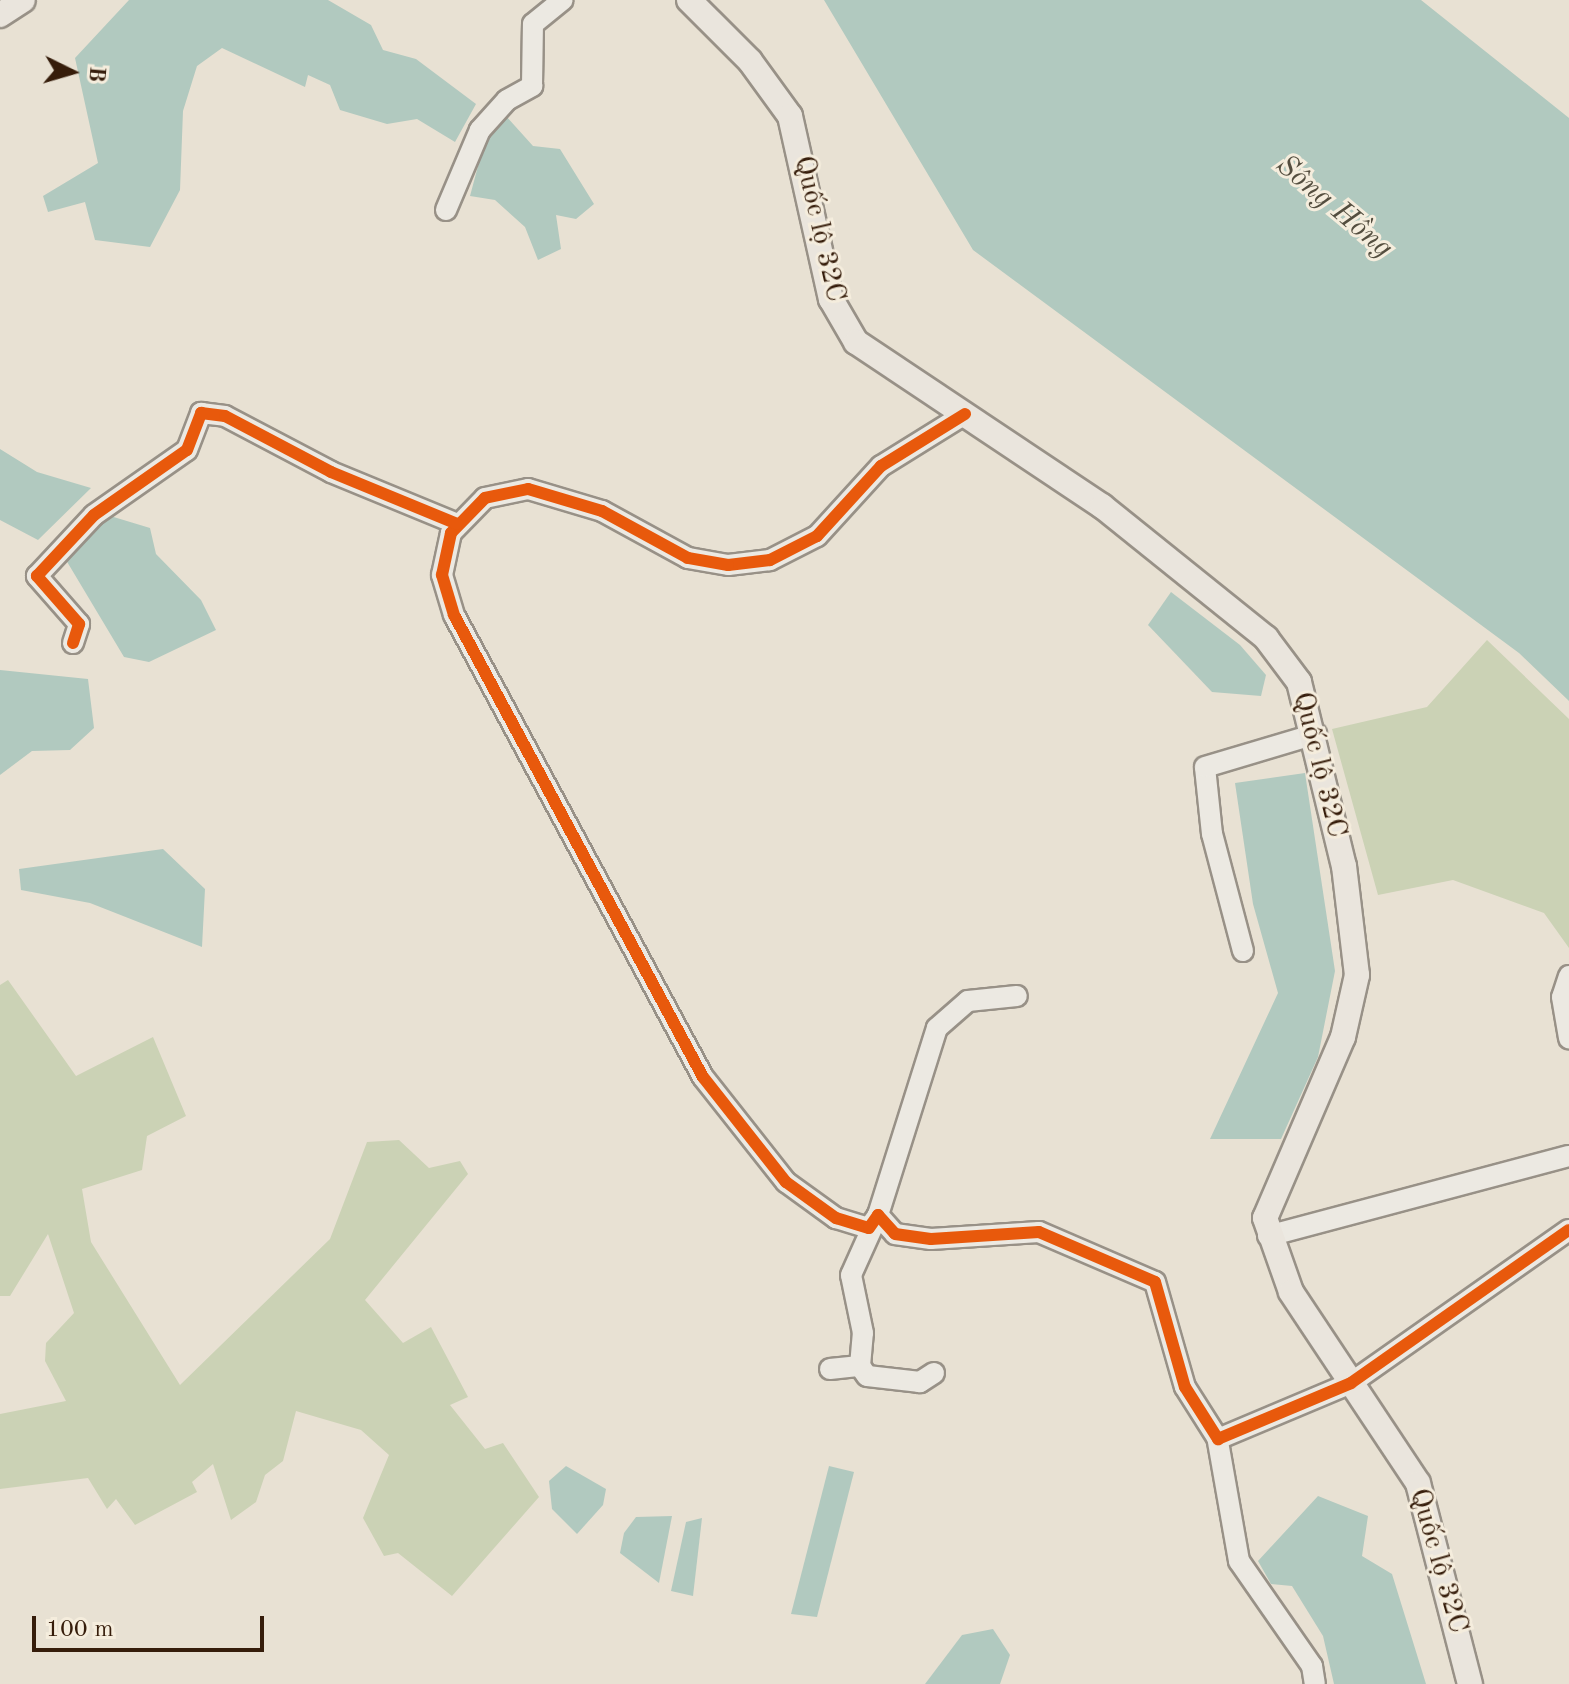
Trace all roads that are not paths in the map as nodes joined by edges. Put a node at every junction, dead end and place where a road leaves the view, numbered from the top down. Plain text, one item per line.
1 (23, 0) edge
2 (563, 0) edge
3 (689, 0) edge
4 (0, 15) edge
5 (446, 210) dead end
6 (965, 414) junction
7 (457, 524) junction
8 (73, 643) dead end
9 (1316, 734) junction
10 (1243, 951) dead end
11 (1569, 976) edge
12 (1017, 996) dead end
13 (1569, 1038) edge
14 (1569, 1156) edge
15 (878, 1215) junction
16 (1569, 1230) edge
17 (1268, 1236) junction
18 (860, 1366) junction
19 (830, 1369) dead end
20 (934, 1373) dead end
21 (1351, 1383) junction
22 (1217, 1436) junction
23 (1315, 1684) edge
24 (1470, 1684) edge

1 - 4 main road
2 - 5 street
3 - 6 main road, Quốc lộ 32C
6 - 7 street
6 - 9 main road, Quốc lộ 32C
7 - 8 street
7 - 15 street
9 - 10 street
9 - 17 main road, Quốc lộ 32C
11 - 13 street
12 - 15 street
14 - 17 street
15 - 18 street
15 - 22 street
16 - 21 street
17 - 21 main road, Quốc lộ 32C
18 - 19 street
18 - 20 street
21 - 22 street
21 - 24 main road, Quốc lộ 32C
22 - 23 street

